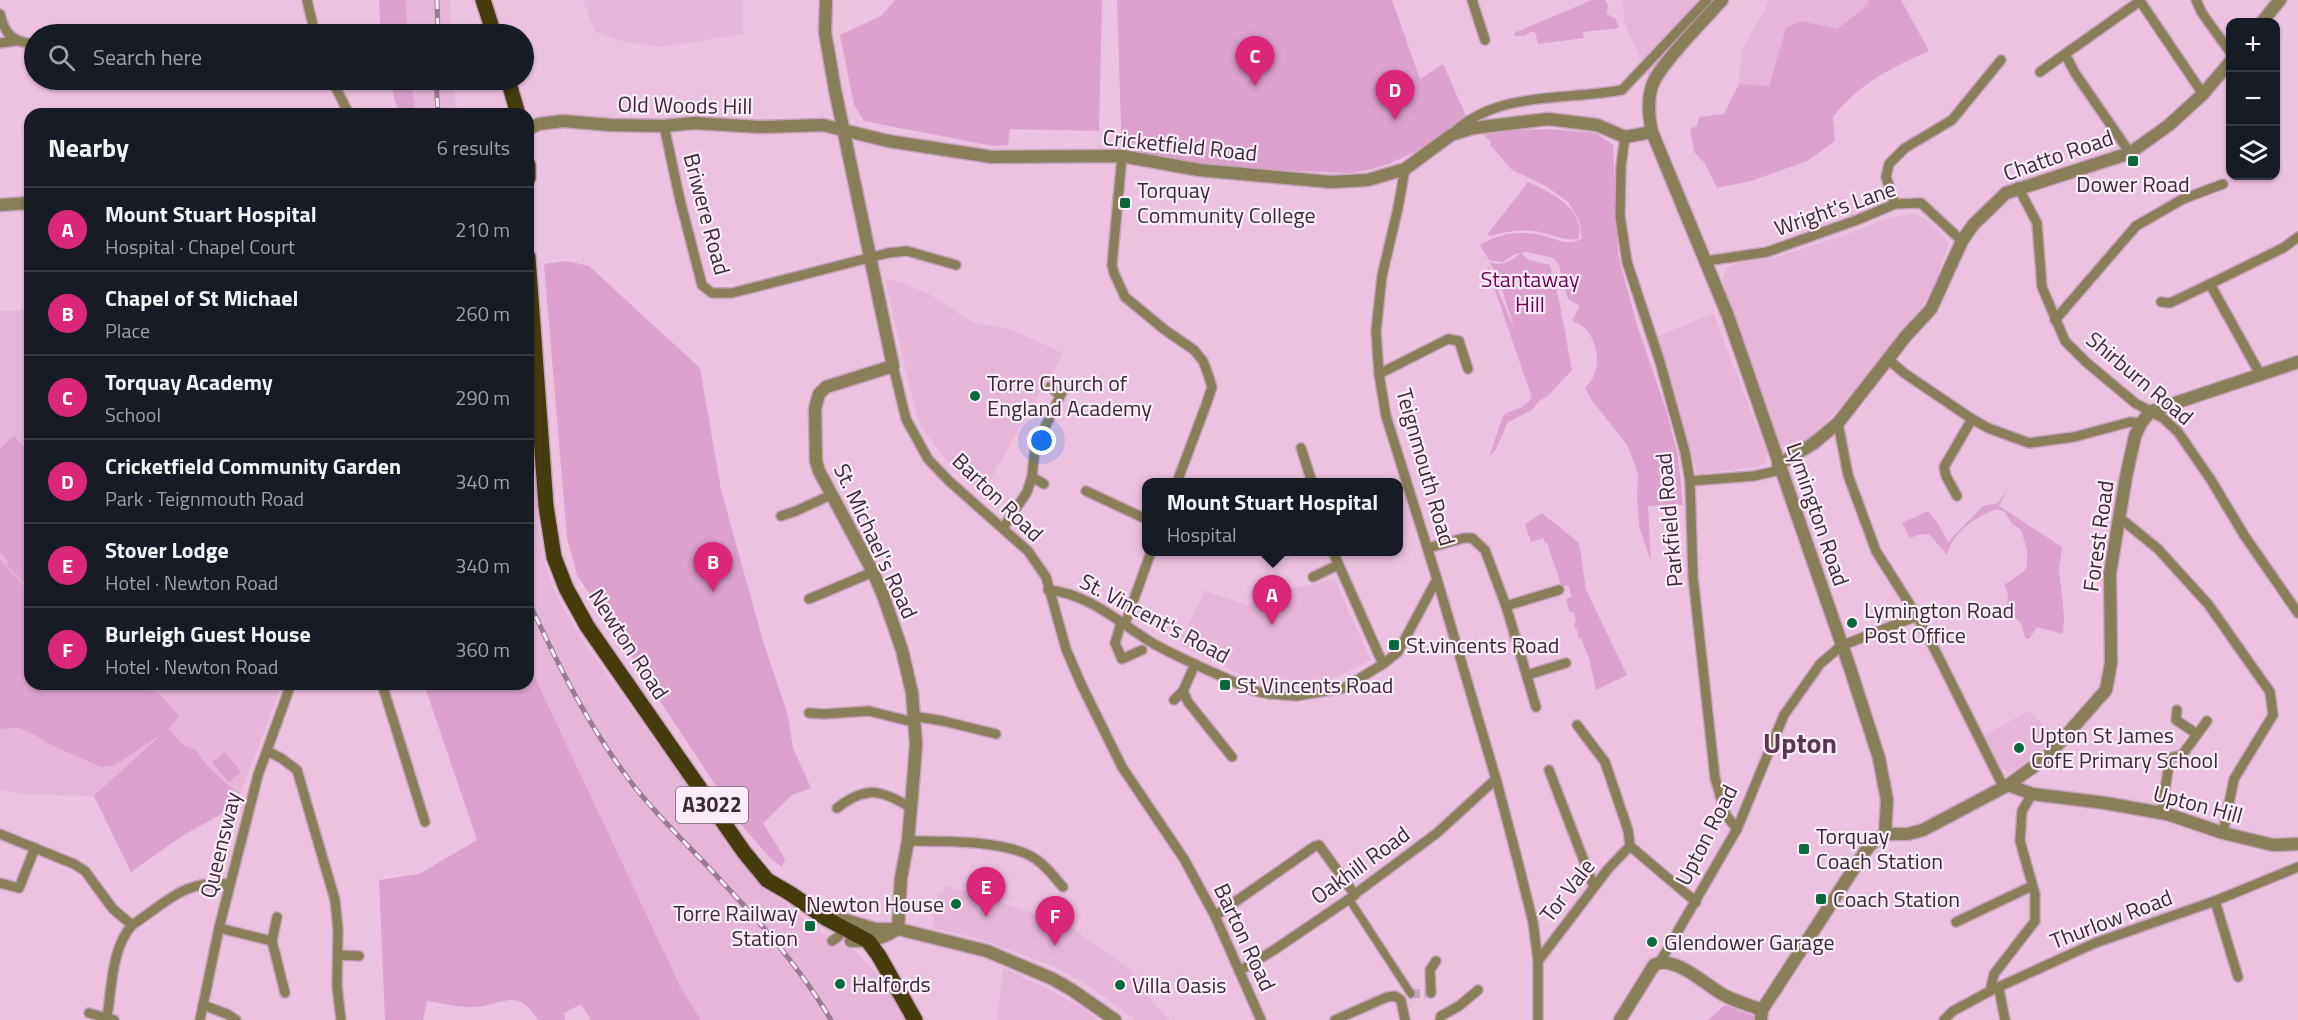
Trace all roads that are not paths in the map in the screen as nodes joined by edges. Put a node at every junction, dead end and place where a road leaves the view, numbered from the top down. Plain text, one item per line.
1 (307, 0) edge
2 (483, 0) edge
3 (826, 0) edge
4 (1472, 0) edge
5 (1707, 0) edge
6 (1722, 0) edge
7 (2196, 0) edge
8 (2280, 0) edge
9 (2141, 1) edge
10 (0, 14) edge
11 (2265, 18) edge
12 (313, 24) edge
13 (491, 24) edge
14 (1485, 40) dead end
15 (15, 41) junction
16 (24, 42) edge
17 (0, 43) edge
18 (2226, 46) edge
19 (2065, 54) junction
20 (2001, 60) dead end
21 (2226, 67) edge
22 (2040, 72) dead end
23 (337, 90) edge
24 (511, 90) edge
25 (2203, 94) junction
26 (346, 108) edge
27 (516, 108) edge
28 (534, 126) edge
29 (664, 126) junction
30 (843, 128) junction
31 (1652, 132) junction
32 (1451, 135) junction
33 (1625, 137) junction
34 (2130, 153) junction
35 (1122, 156) junction
36 (1405, 169) junction
37 (2223, 184) dead end
38 (2018, 187) junction
39 (24, 203) edge
40 (1895, 204) junction
41 (0, 205) edge
42 (2298, 237) edge
43 (1962, 241) junction
44 (869, 259) junction
45 (1706, 261) junction
46 (956, 265) dead end
47 (2210, 284) junction
48 (2174, 314) dead end
49 (2055, 320) junction
50 (534, 339) edge
51 (1888, 360) junction
52 (2298, 362) edge
53 (893, 366) junction
54 (1468, 369) dead end
55 (1379, 374) junction
56 (2260, 374) junction
57 (1050, 387) dead end
58 (2150, 412) junction
59 (1972, 419) junction
60 (1838, 423) junction
61 (2141, 423) junction
62 (1301, 448) dead end
63 (1780, 468) junction
64 (1032, 477) junction
65 (1179, 478) edge
66 (1310, 478) edge
67 (1690, 481) junction
68 (1044, 484) dead end
69 (1086, 491) dead end
70 (831, 495) junction
71 (1957, 496) dead end
72 (780, 516) dead end
73 (2119, 517) junction
74 (1142, 518) edge
75 (1003, 528) junction
76 (1428, 548) junction
77 (1149, 556) edge
78 (1335, 556) edge
79 (1338, 565) junction
80 (873, 573) junction
81 (1313, 577) dead end
82 (1437, 579) junction
83 (1048, 590) junction
84 (1559, 590) dead end
85 (809, 599) dead end
86 (1506, 606) junction
87 (2298, 613) edge
88 (1917, 616) junction
89 (1123, 623) junction
90 (1841, 646) junction
91 (1142, 650) dead end
92 (1566, 663) dead end
93 (1195, 664) junction
94 (1383, 664) junction
95 (1527, 675) junction
96 (289, 690) edge
97 (384, 690) edge
98 (1184, 691) junction
99 (1174, 700) dead end
100 (1536, 707) dead end
101 (2176, 710) dead end
102 (809, 712) dead end
103 (913, 719) junction
104 (2207, 721) dead end
105 (1577, 725) dead end
106 (996, 734) dead end
107 (2197, 734) junction
108 (267, 751) junction
109 (1232, 757) dead end
110 (1548, 770) dead end
111 (1496, 779) junction
112 (2006, 786) junction
113 (2032, 794) junction
114 (837, 808) dead end
115 (911, 808) junction
116 (2161, 813) junction
117 (425, 822) dead end
118 (1737, 829) junction
119 (2223, 833) junction
120 (0, 834) edge
121 (1885, 834) junction
122 (908, 841) junction
123 (2298, 844) edge
124 (1630, 846) junction
125 (35, 848) junction
126 (2298, 867) edge
127 (766, 880) junction
128 (0, 883) edge
129 (230, 884) junction
130 (2032, 886) junction
131 (1063, 887) dead end
132 (1594, 887) junction
133 (1354, 895) junction
134 (2215, 901) junction
135 (1696, 902) junction
136 (812, 908) junction
137 (277, 916) dead end
138 (1215, 916) junction
139 (1956, 922) dead end
140 (132, 925) junction
141 (219, 928) junction
142 (893, 932) junction
143 (842, 936) junction
144 (272, 941) junction
145 (868, 941) junction
146 (338, 956) junction
147 (359, 956) dead end
148 (879, 956) junction
149 (1436, 961) dead end
150 (1538, 961) junction
151 (1660, 962) junction
152 (1239, 971) junction
153 (887, 972) junction
154 (2238, 977) dead end
155 (1478, 990) dead end
156 (1994, 990) junction
157 (285, 993) dead end
158 (1431, 993) dead end
159 (1411, 994) joint
160 (1401, 1000) junction
161 (203, 1005) junction
162 (89, 1013) dead end
163 (1762, 1015) edge
164 (110, 1019) edge
165 (200, 1020) edge
166 (236, 1020) edge
167 (340, 1020) edge
168 (915, 1020) edge
169 (1115, 1020) edge
170 (1261, 1020) edge
171 (1335, 1020) edge
172 (1405, 1020) edge
173 (1440, 1020) edge
174 (1538, 1020) edge
175 (1620, 1020) edge
176 (1944, 1020) edge
177 (2005, 1020) edge

1 - 12 street
2 - 13 main road
3 - 30 street, Barton Road
4 - 14 street
5 - 32 street
6 - 31 street, Lymington Road
7 - 18 street
8 - 11 street
9 - 19 street
9 - 25 street
10 - 15 street
15 - 16 street
15 - 17 street
19 - 22 street
19 - 34 street
20 - 40 street
21 - 25 street, Chatto Road
23 - 26 street
24 - 27 main road
25 - 34 street, Chatto Road
28 - 29 street, Old Woods Hill
29 - 30 street, Old Woods Hill
29 - 44 street, Briwere Road
30 - 35 street, Cricketfield Road
30 - 44 street, Barton Road
31 - 33 street
31 - 45 street, Lymington Road
32 - 33 street
32 - 36 street
33 - 67 street, Parkfield Road
34 - 38 street, Chatto Road
35 - 36 street, Cricketfield Road
35 - 65 street
36 - 55 street, Teignmouth Road
37 - 49 street
38 - 43 street, Chatto Road
38 - 49 street, Shirburn Road
39 - 41 street
40 - 43 street, Wright's Lane
40 - 45 street, Wright's Lane
42 - 47 street
43 - 51 street, Chatto Road
44 - 46 street, Briwere Road
44 - 53 street, Barton Road
45 - 63 street, Lymington Road
47 - 48 street
47 - 56 street
49 - 58 street, Shirburn Road
50 - 127 main road, Newton Road / A3022
51 - 59 street
51 - 60 street, Chatto Road
52 - 56 street
53 - 70 street, St. Michael's Road
53 - 75 street, Barton Road
54 - 55 street
55 - 76 street, Teignmouth Road
56 - 58 street
57 - 64 street
58 - 61 street, Forest Road
58 - 87 street, Shirburn Road
59 - 61 street
59 - 71 street
60 - 63 street, Chatto Road
60 - 88 street
61 - 73 street, Forest Road
62 - 66 street
63 - 67 street
63 - 90 street, Lymington Road
64 - 68 street
64 - 75 street
67 - 118 street, Parkfield Road
69 - 74 street
70 - 72 street
70 - 80 street, St. Michael's Road
73 - 112 street, Forest Road
73 - 119 street
75 - 83 street, Barton Road
76 - 82 street, Teignmouth Road
76 - 86 street
77 - 89 street
78 - 79 street
79 - 81 street
79 - 94 street
80 - 85 street
80 - 103 street, St. Michael's Road
82 - 94 street, St. Vincent's Road
82 - 111 street, Teignmouth Road
83 - 89 street, St. Vincent's Road
83 - 138 street, Barton Road
84 - 86 street
86 - 95 street
88 - 90 street, Upton Road
88 - 112 street
89 - 91 street
89 - 93 street, St. Vincent's Road
90 - 118 street, Upton Road
90 - 121 street, Lymington Road
92 - 95 street
93 - 94 street, St. Vincent's Road
93 - 98 street
95 - 100 street
96 - 108 street, Queensway
97 - 117 street
98 - 99 street
98 - 109 street
101 - 107 street
102 - 103 street
103 - 106 street
103 - 115 street, St. Michael's Road
104 - 107 street
105 - 124 street
107 - 116 street
108 - 129 street, Queensway
108 - 146 street
110 - 132 street
111 - 133 street, Oakhill Road
111 - 150 street, Teignmouth Road
112 - 113 street, Upton Hill
112 - 121 street
113 - 116 street, Upton Hill
113 - 130 street
114 - 115 street
115 - 122 street, St. Michael's Road
116 - 119 street, Upton Hill
118 - 135 street, Upton Road
119 - 123 street, Upton Hill
120 - 125 street
121 - 163 street
122 - 131 street
122 - 142 street, St. Michael's Road
124 - 132 street, Tor Vale
124 - 135 street
125 - 128 street
125 - 140 street
126 - 134 street, Thurlow Road
127 - 136 main road, Newton Road / A3022
127 - 143 main road, A3022
129 - 140 street
129 - 141 street, Queensway
130 - 139 street
130 - 156 street
132 - 150 street, Tor Vale
133 - 138 street
133 - 152 street, Oakhill Road
133 - 159 street
134 - 154 street
134 - 156 street, Thurlow Road
135 - 151 street, Upton Road
136 - 142 street, Newton Road
136 - 143 main road, A3022
137 - 144 street
138 - 152 street, Barton Road
140 - 164 street
141 - 144 street
141 - 161 street, Queensway
142 - 145 street, Newton Road
142 - 148 street
142 - 169 street, Newton Road
143 - 145 main road, A3022
143 - 153 main road, A3022
144 - 157 street
145 - 148 main road, A3022
146 - 147 street
146 - 167 street
148 - 153 main road, A3022
149 - 158 street
150 - 174 street, Teignmouth Road
151 - 163 street
151 - 175 street, Upton Road
152 - 170 street, Barton Road
153 - 168 main road, A3022
155 - 173 street
156 - 176 street, Thurlow Road
156 - 177 street
159 - 160 street
160 - 171 street
160 - 172 street
161 - 165 street, Queensway
161 - 166 street
162 - 164 street

